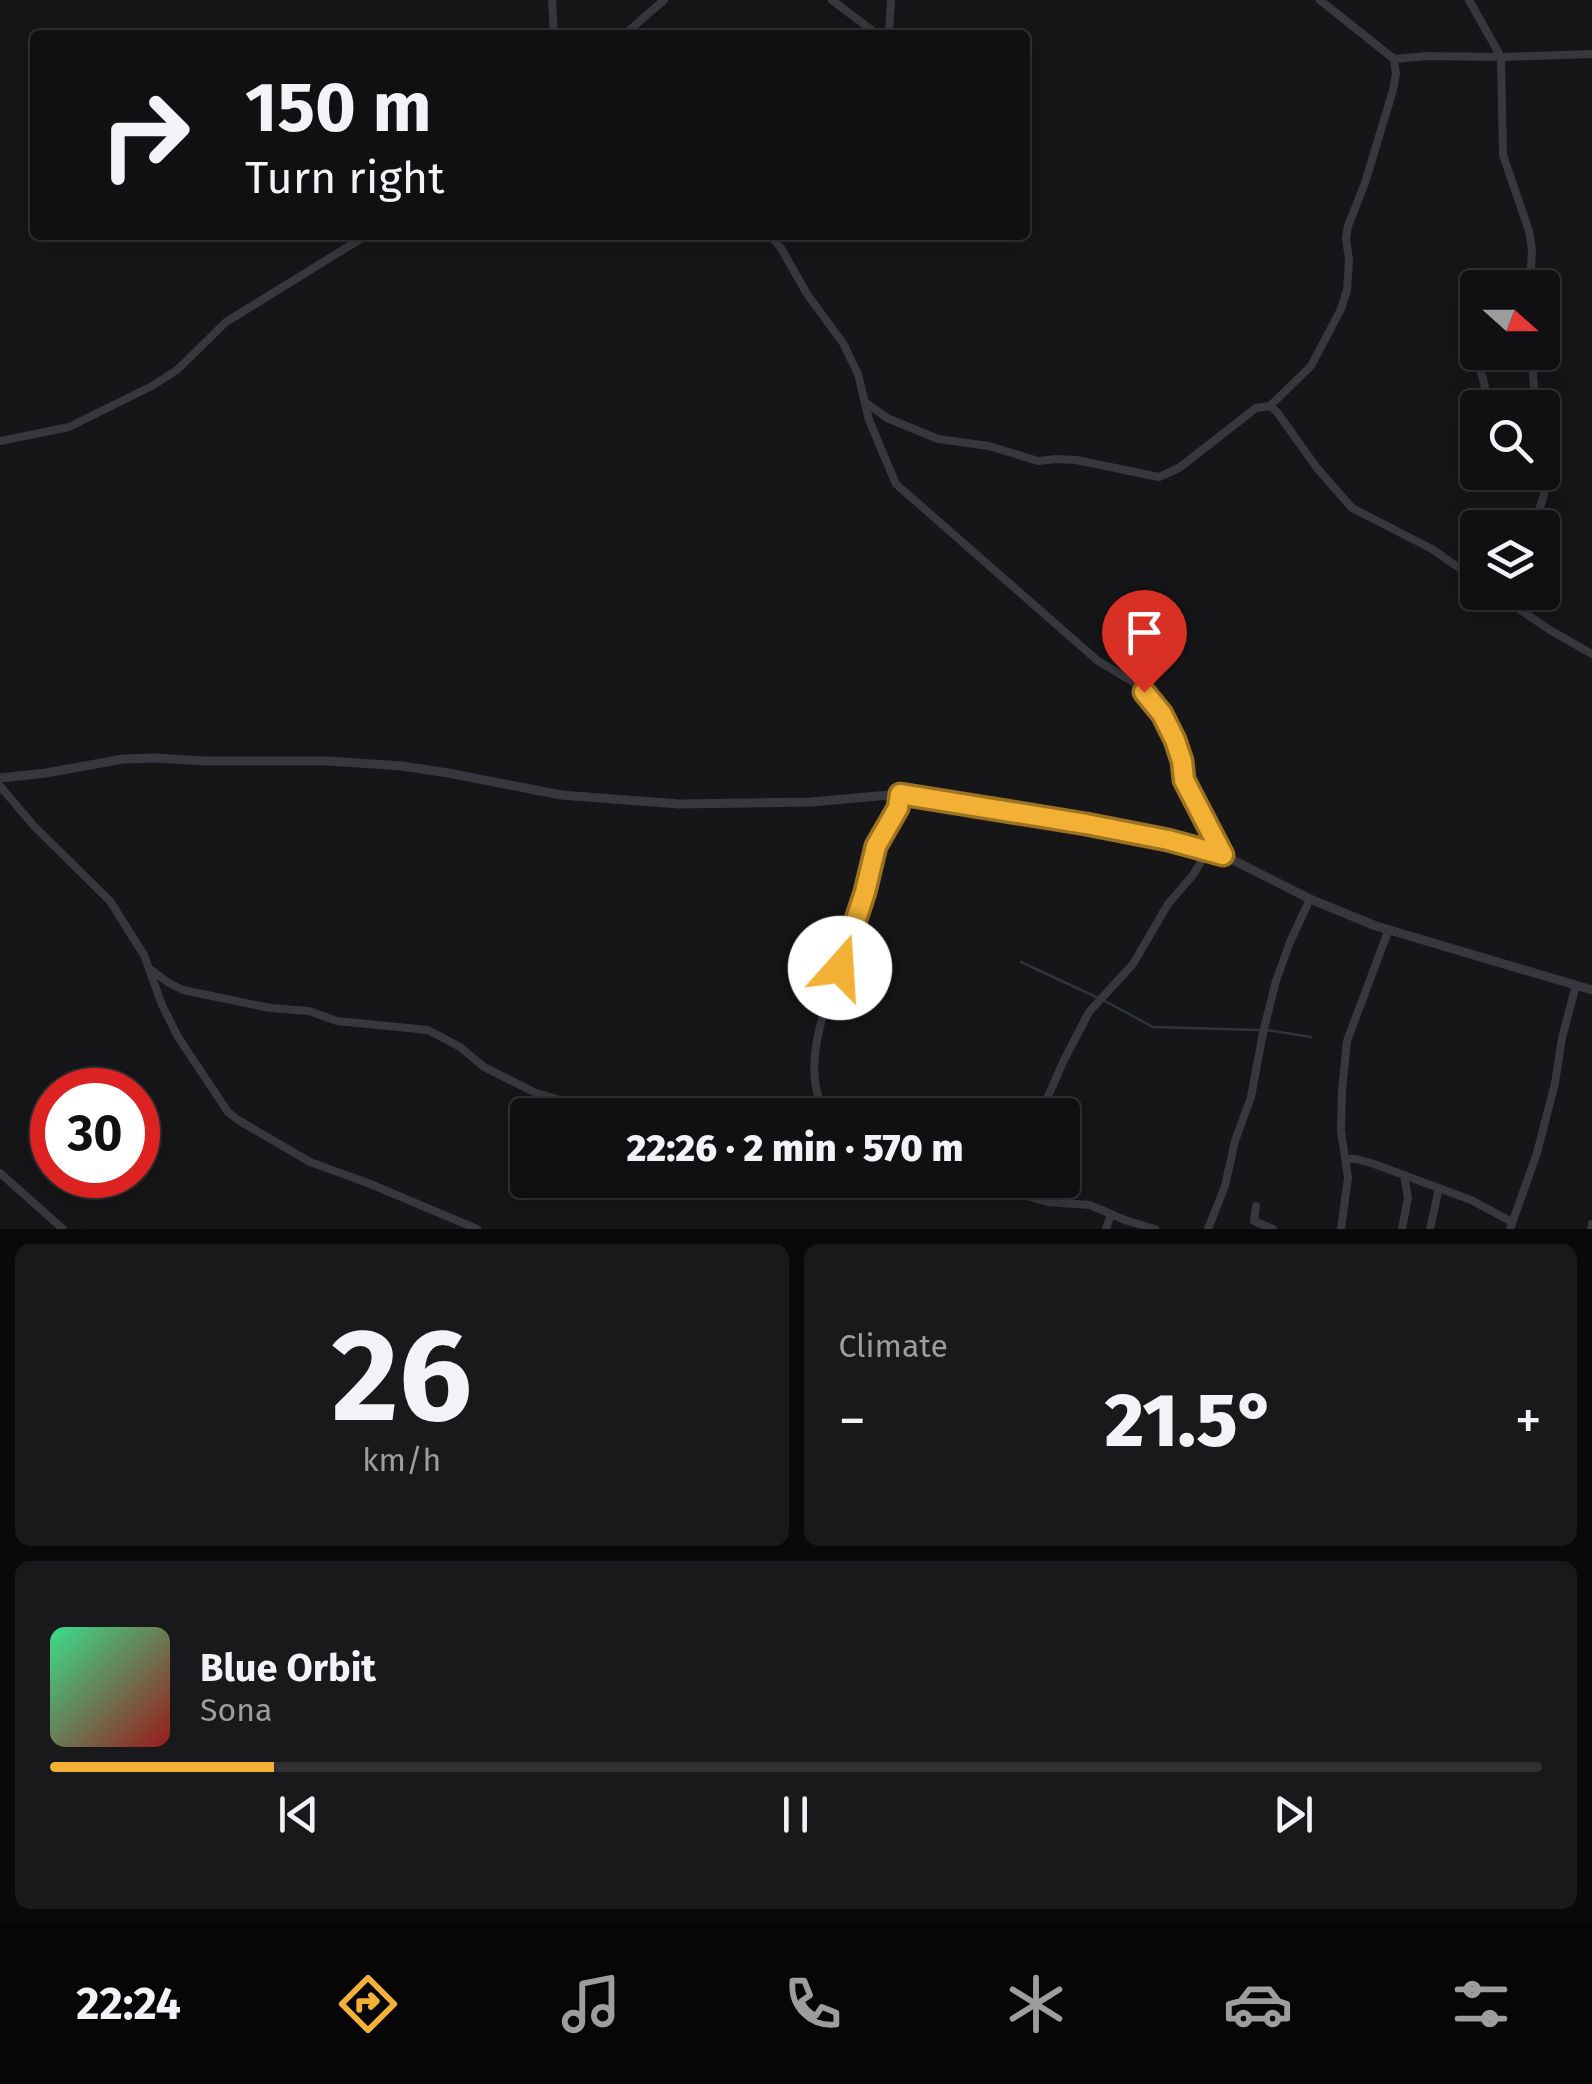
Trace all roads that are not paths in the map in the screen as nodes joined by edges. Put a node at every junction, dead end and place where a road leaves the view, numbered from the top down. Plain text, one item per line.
1 (552, 0) edge
2 (664, 0) edge
3 (832, 0) edge
4 (891, 0) edge
5 (1320, 0) edge
6 (1469, 0) edge
7 (554, 30) edge
8 (630, 30) edge
9 (871, 30) edge
10 (889, 30) edge
11 (1592, 54) edge
12 (1501, 57) junction
13 (1394, 59) junction
14 (359, 240) edge
15 (775, 240) edge
16 (1531, 270) edge
17 (864, 401) junction
18 (1270, 406) junction
19 (0, 442) edge
20 (1460, 569) edge
21 (1524, 610) edge
22 (1592, 654) edge
23 (0, 778) edge
24 (0, 786) edge
25 (900, 794) junction
26 (1208, 850) junction
27 (1223, 855) junction
28 (1310, 900) junction
29 (1389, 929) junction
30 (151, 970) junction
31 (1576, 984) junction
32 (1592, 990) edge
33 (554, 1098) edge
34 (819, 1098) edge
35 (1047, 1098) edge
36 (1346, 1159) junction
37 (0, 1173) edge
38 (1404, 1176) junction
39 (1438, 1188) junction
40 (1038, 1198) edge
41 (1256, 1206) dead end
42 (1111, 1214) junction
43 (1511, 1225) edge
44 (64, 1229) edge
45 (477, 1229) edge
46 (1106, 1229) edge
47 (1155, 1229) edge
48 (1208, 1229) edge
49 (1274, 1229) edge
50 (1341, 1229) edge
51 (1402, 1229) edge
52 (1430, 1229) edge

1 - 7 street
2 - 8 street
3 - 9 street
4 - 10 street
5 - 13 street
6 - 12 street
11 - 12 street
12 - 13 street
12 - 16 street
13 - 18 street
14 - 19 street
15 - 17 street
17 - 18 street
17 - 27 street
18 - 20 street
21 - 22 street
23 - 25 street
24 - 30 street
25 - 26 street
25 - 34 street
26 - 27 street
26 - 35 street
27 - 28 street
28 - 29 street
28 - 48 street
29 - 31 street
29 - 36 street
30 - 33 street
30 - 45 street
31 - 32 street
31 - 43 street
36 - 38 street
36 - 50 street
37 - 44 street
38 - 39 street
38 - 51 street
39 - 43 street
39 - 52 street
40 - 42 street
41 - 49 street
42 - 46 street
42 - 47 street

